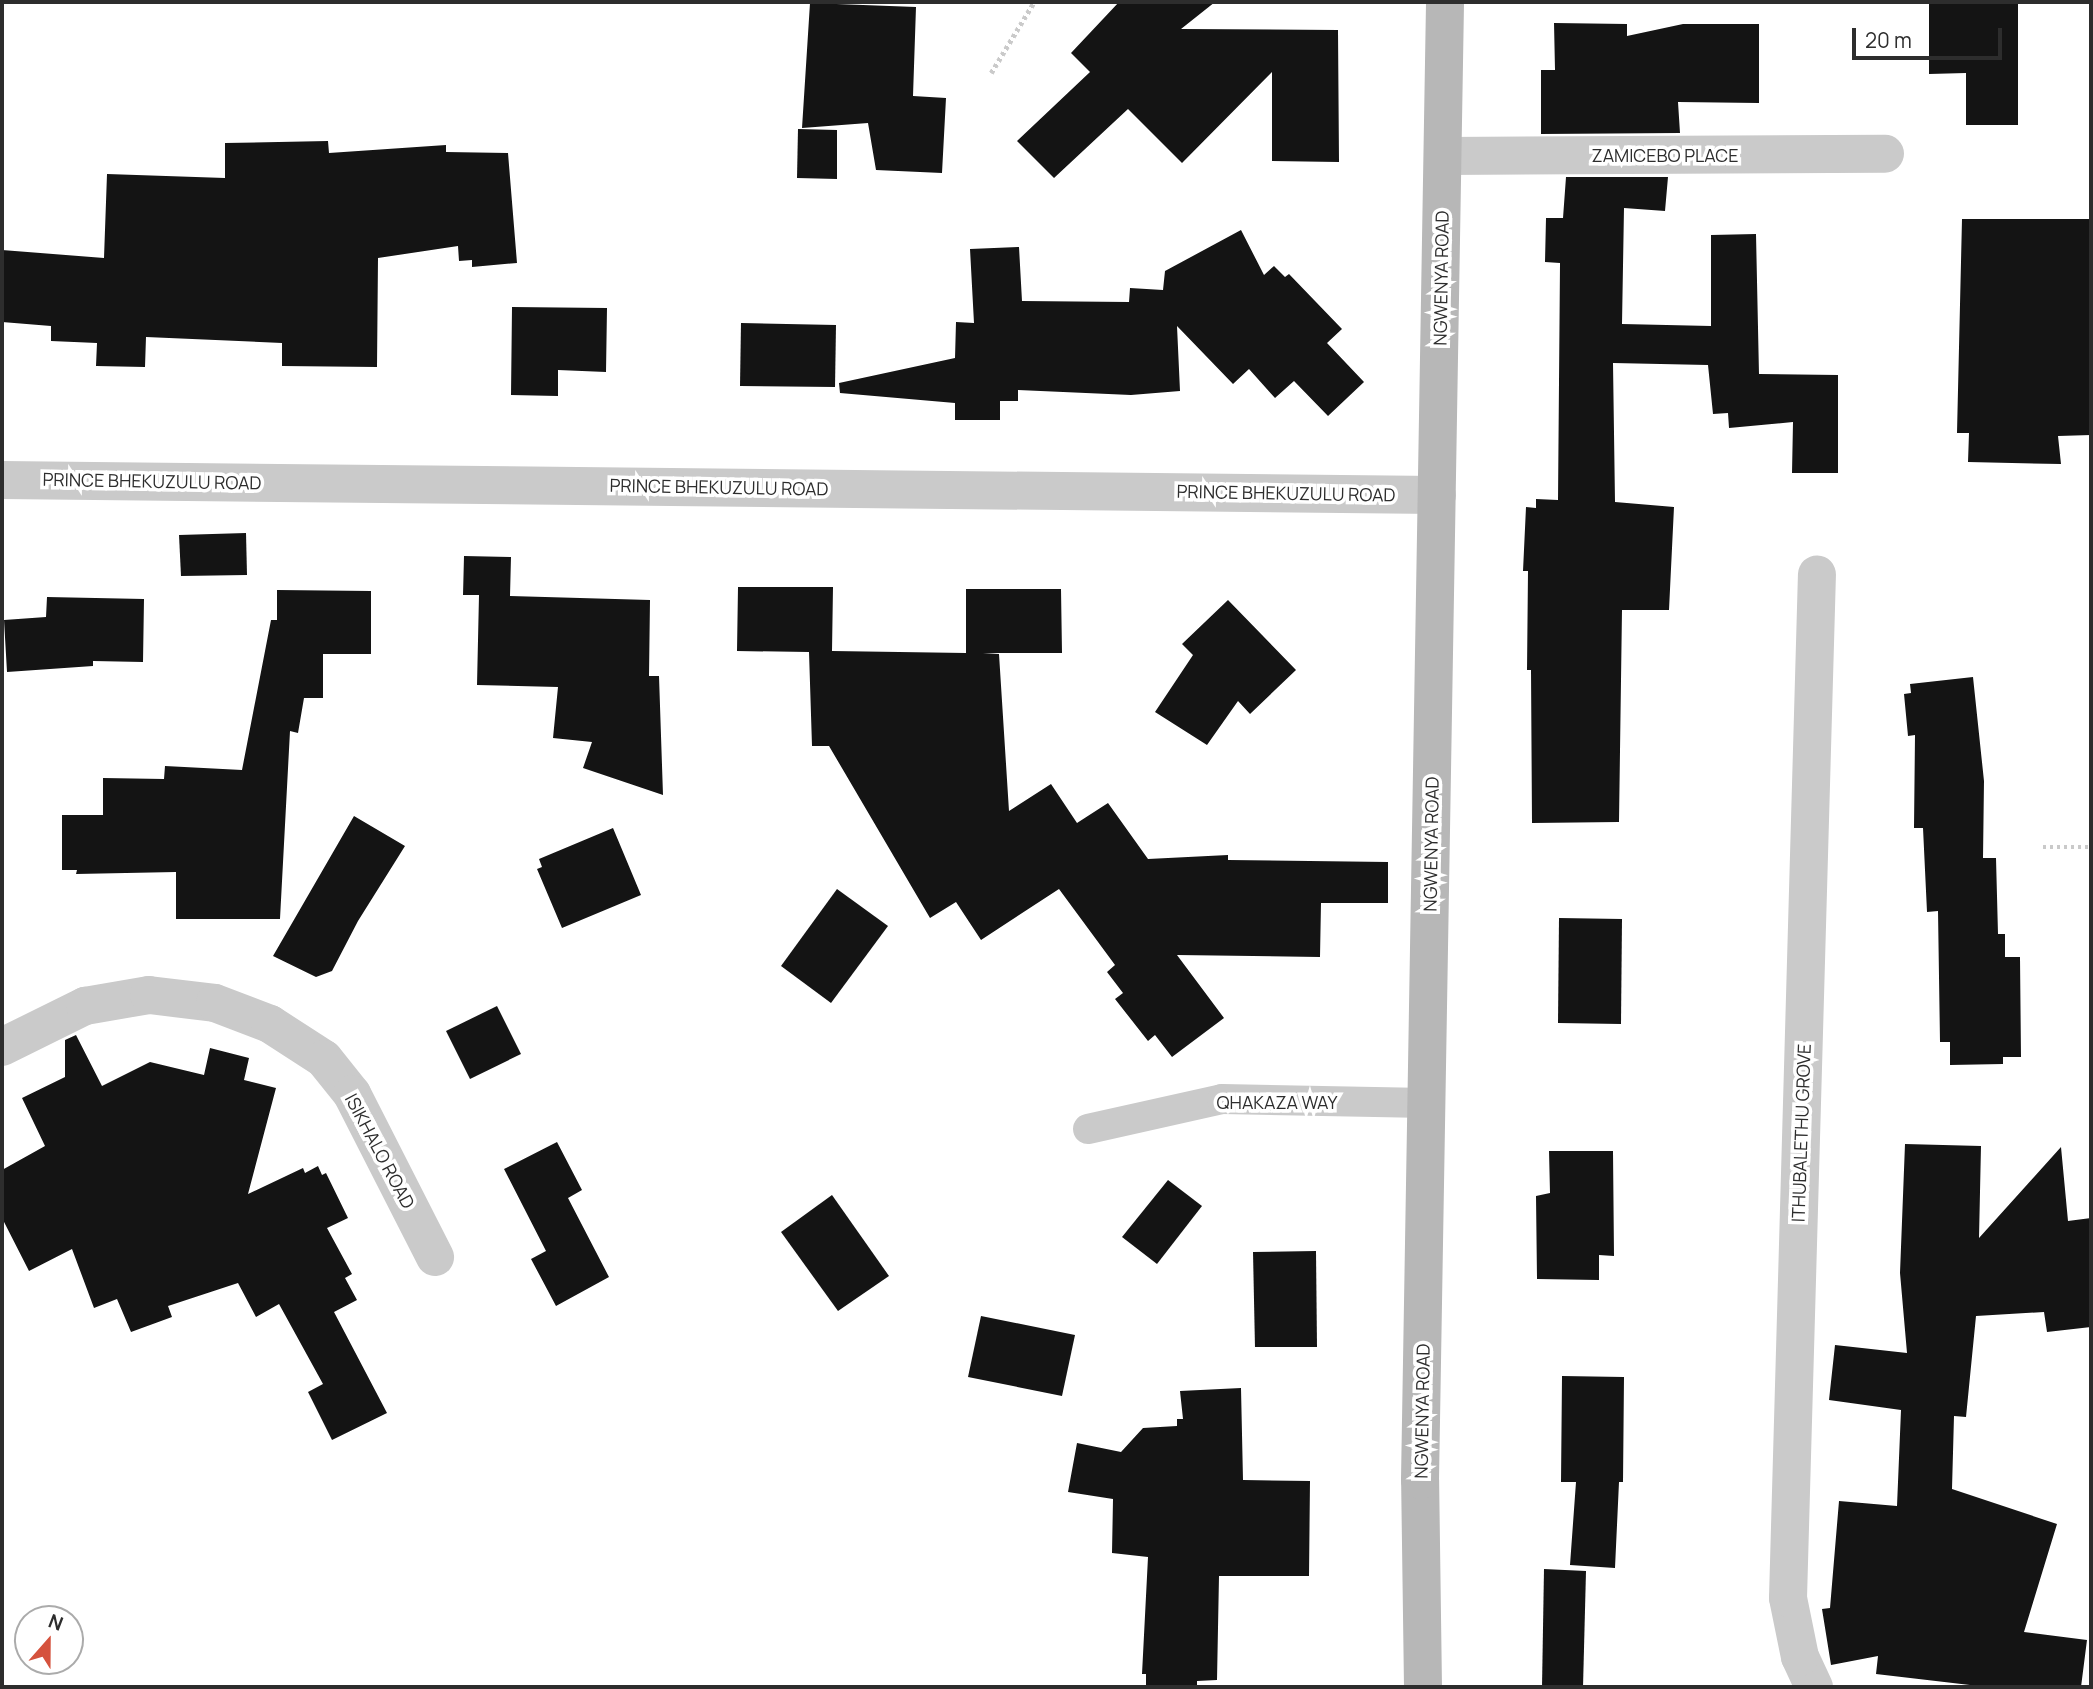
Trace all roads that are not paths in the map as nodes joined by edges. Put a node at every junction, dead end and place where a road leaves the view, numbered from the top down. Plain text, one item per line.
1 (1445, 2) edge
2 (1885, 154) dead end
3 (1444, 156) junction
4 (2, 480) edge
5 (1437, 495) junction
6 (1817, 574) dead end
7 (2, 1047) edge
8 (1427, 1103) junction
9 (1088, 1129) dead end
10 (435, 1257) dead end
11 (1423, 1687) edge
12 (1814, 1687) edge

1 - 3 street, NGWENYA ROAD
2 - 3 street, ZAMICEBO PLACE
3 - 5 street, NGWENYA ROAD
4 - 5 street, PRINCE BHEKUZULU ROAD
5 - 8 street, NGWENYA ROAD
6 - 12 street, ITHUBALETHU GROVE
7 - 10 street, ISIKHALO ROAD
8 - 9 lane, QHAKAZA WAY
8 - 11 street, NGWENYA ROAD

